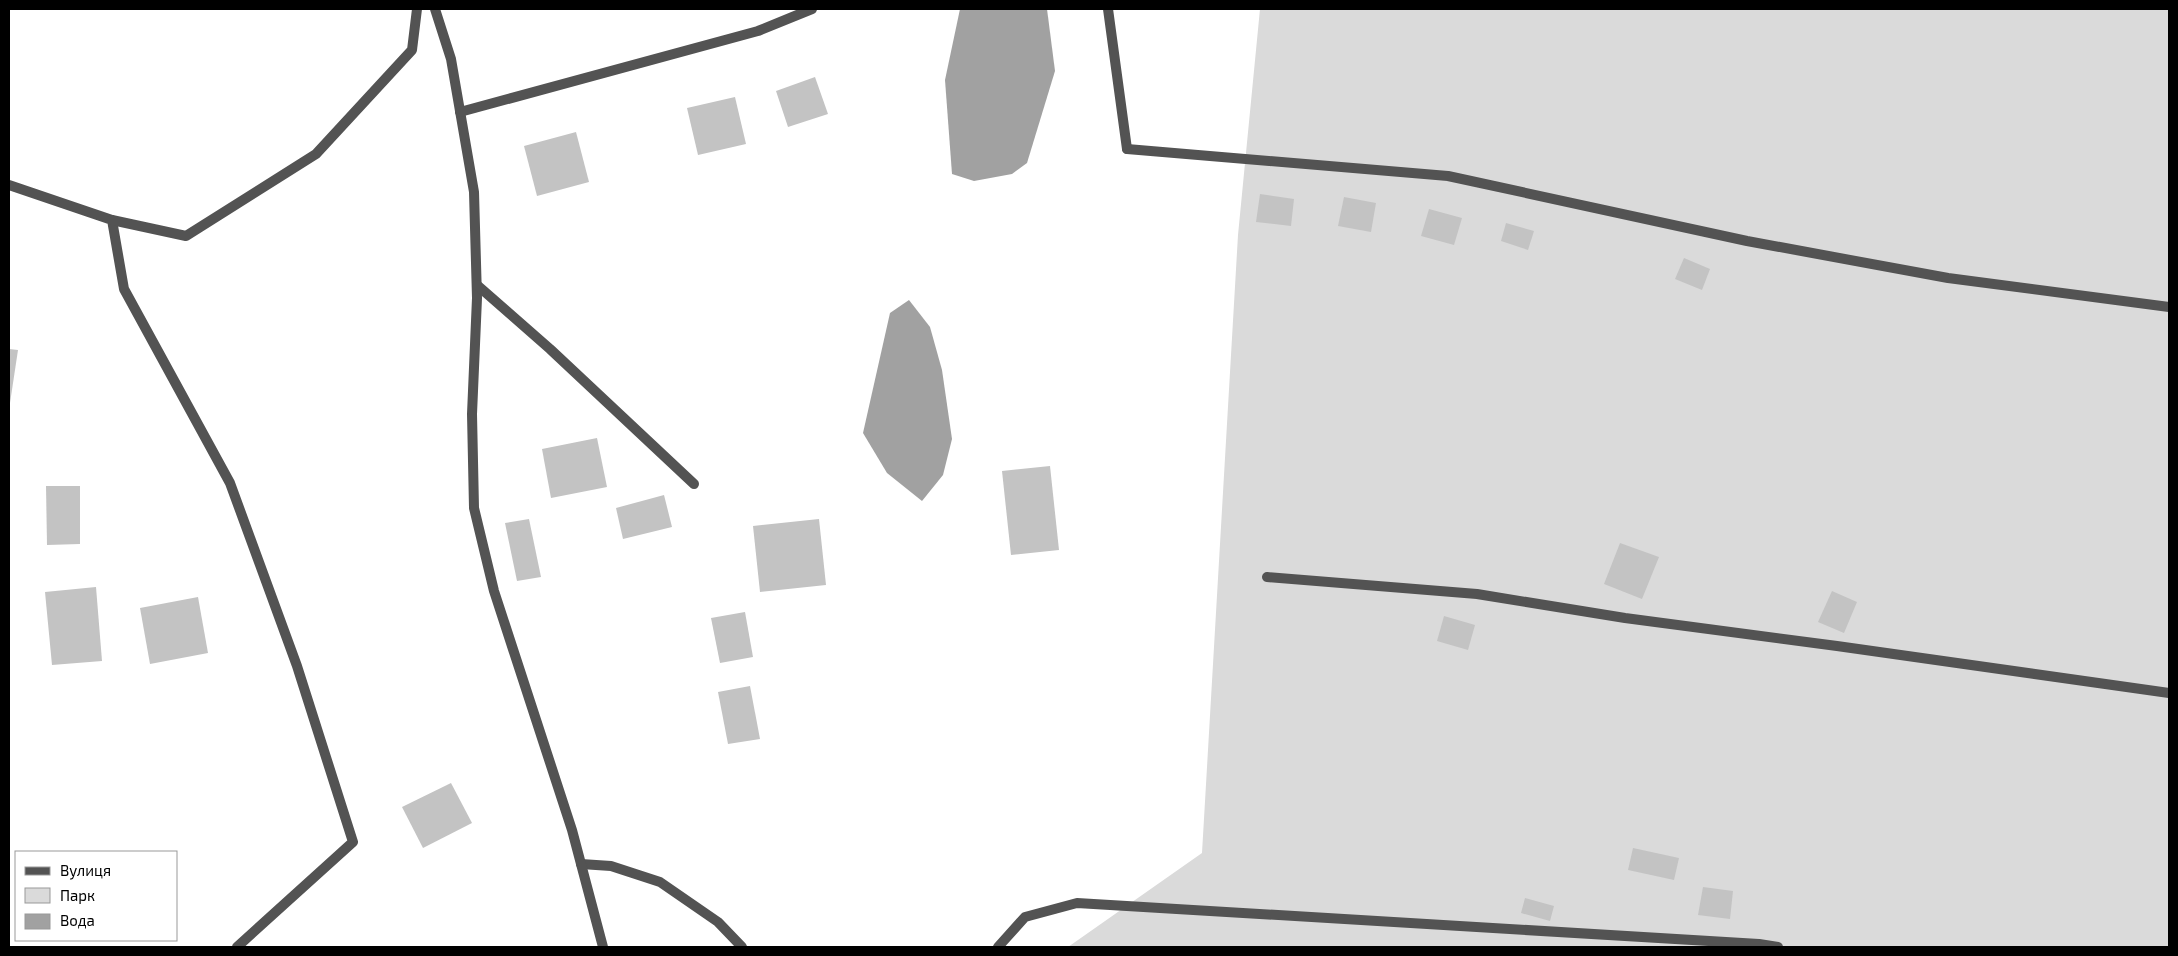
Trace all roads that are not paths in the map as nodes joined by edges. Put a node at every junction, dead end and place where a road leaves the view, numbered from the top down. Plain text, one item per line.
1 (417, 9) edge
2 (435, 9) edge
3 (812, 9) edge
4 (1108, 9) edge
5 (460, 112) junction
6 (9, 186) edge
7 (112, 220) junction
8 (477, 285) junction
9 (2169, 307) edge
10 (694, 484) dead end
11 (1267, 577) dead end
12 (2169, 693) edge
13 (581, 864) junction
14 (236, 947) edge
15 (603, 947) edge
16 (742, 947) edge
17 (998, 947) edge
18 (1778, 947) edge

1 - 7 street
2 - 5 street
3 - 5 street
4 - 9 street
5 - 8 street
6 - 7 street
7 - 14 street
8 - 10 street
8 - 13 street
11 - 12 street
13 - 15 street
13 - 16 street
17 - 18 street

